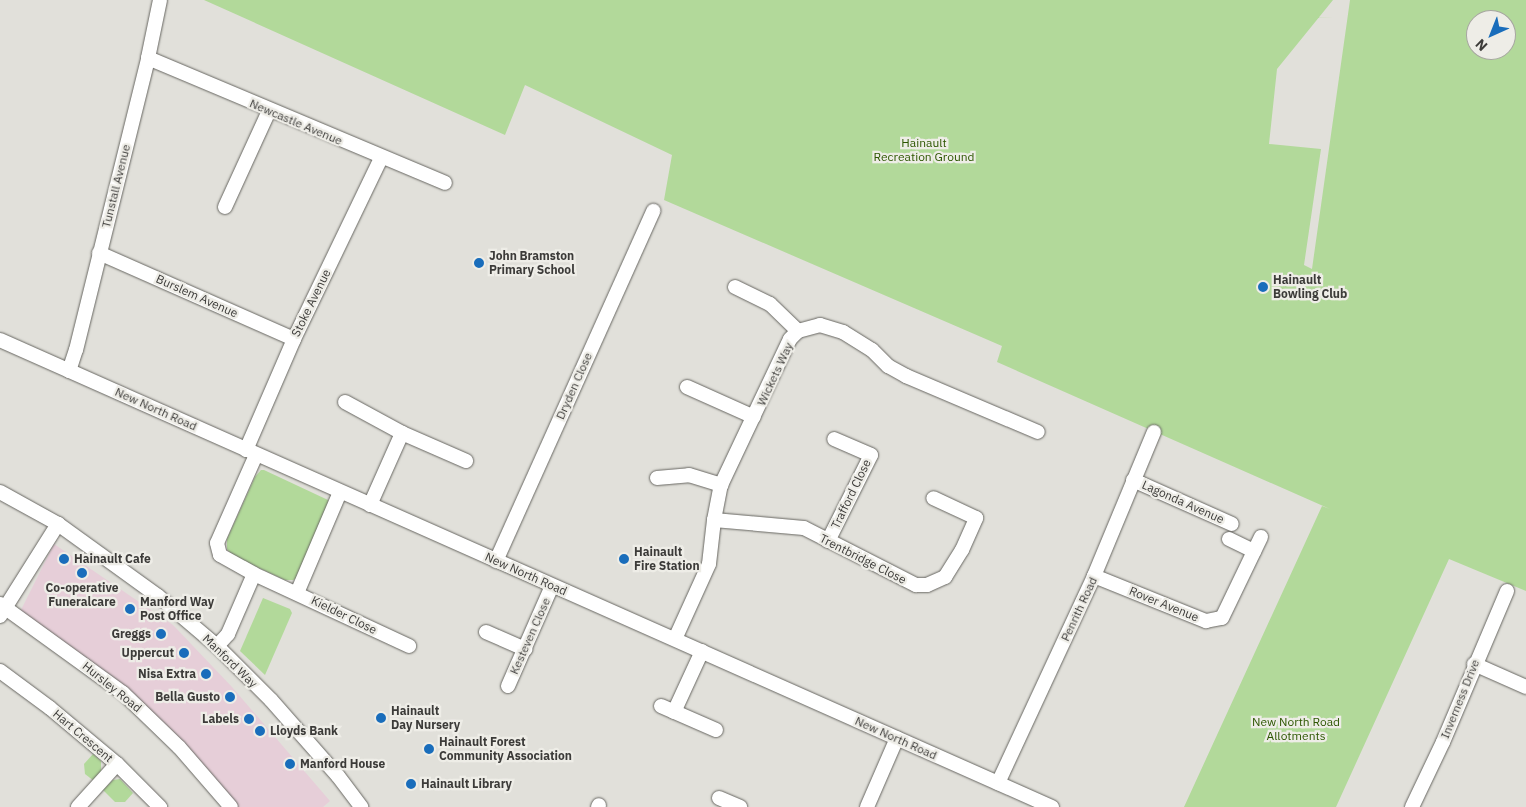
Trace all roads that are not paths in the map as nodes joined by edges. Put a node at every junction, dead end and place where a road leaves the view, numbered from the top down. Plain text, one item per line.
1 (160, 0) edge
2 (148, 58) junction
3 (269, 111) junction
4 (381, 158) junction
5 (445, 183) dead end
6 (225, 207) dead end
7 (653, 211) dead end
8 (99, 253) junction
9 (735, 287) dead end
10 (798, 331) junction
11 (294, 339) junction
12 (0, 340) edge
13 (69, 371) junction
14 (687, 387) dead end
15 (346, 402) dead end
16 (754, 416) junction
17 (1038, 432) dead end
18 (1154, 432) dead end
19 (402, 433) junction
20 (834, 438) dead end
21 (251, 453) junction
22 (466, 461) dead end
23 (656, 478) dead end
24 (1133, 480) junction
25 (721, 485) junction
26 (0, 492) edge
27 (340, 492) junction
28 (934, 498) dead end
29 (370, 505) junction
30 (714, 520) junction
31 (58, 524) junction
32 (1232, 524) dead end
33 (1261, 537) dead end
34 (1229, 539) dead end
35 (828, 541) junction
36 (1254, 551) junction
37 (496, 561) junction
38 (254, 574) junction
39 (1094, 576) junction
40 (552, 586) junction
41 (1508, 591) dead end
42 (297, 593) junction
43 (2, 609) edge
44 (486, 632) dead end
45 (675, 639) junction
46 (216, 646) junction
47 (409, 646) dead end
48 (525, 649) junction
49 (702, 651) junction
50 (1474, 664) junction
51 (0, 672) edge
52 (508, 686) dead end
53 (1526, 687) edge
54 (716, 730) dead end
55 (897, 738) junction
56 (116, 764) junction
57 (998, 783) junction
58 (719, 798) dead end
59 (1027, 802) edge
60 (358, 806) edge
61 (78, 807) edge
62 (160, 807) edge
63 (231, 807) edge
64 (740, 807) edge
65 (867, 807) edge
66 (1052, 807) edge
67 (1412, 807) edge

1 - 2 street, Tunstall Avenue
2 - 3 street, Newcastle Avenue
2 - 8 street, Tunstall Avenue
3 - 4 street, Newcastle Avenue
3 - 6 street
4 - 5 street, Newcastle Avenue
4 - 11 street, Stoke Avenue
7 - 37 street, Dryden Close
8 - 11 street, Burslem Avenue
8 - 13 street, Tunstall Avenue
9 - 10 street
10 - 16 street, Wickets Way
10 - 17 street, Wickets Way
11 - 21 street, Stoke Avenue
12 - 13 street, New North Road
13 - 21 street, New North Road
14 - 16 street
15 - 19 street
16 - 25 street, Wickets Way
18 - 24 street, Penrith Road
19 - 22 street
19 - 29 street
20 - 35 street, Trafford Close
21 - 27 street, New North Road
21 - 38 street, Stoke Avenue
23 - 25 street
24 - 32 street, Lagonda Avenue
24 - 39 street, Penrith Road
25 - 30 street, Wickets Way
26 - 31 street, Manford Way
27 - 29 street, New North Road
27 - 42 street, Kielder Close
28 - 35 street, Trentbridge Close
29 - 37 street, New North Road
30 - 35 street, Trentbridge Close
30 - 45 street, Wickets Way
31 - 43 street
31 - 46 street, Manford Way
33 - 36 street, Rover Avenue
34 - 36 street
36 - 39 street, Rover Avenue
37 - 40 street, New North Road
38 - 42 street
38 - 46 street
39 - 57 street, Penrith Road
40 - 45 street, New North Road
40 - 48 street, Kesteven Close
41 - 50 street, Inverness Drive
42 - 47 street, Kielder Close
43 - 63 street, Hursley Road
44 - 48 street
45 - 49 street, New North Road
46 - 60 street, Manford Way
48 - 52 street, Kesteven Close
49 - 54 street
49 - 55 street, New North Road
50 - 53 street
50 - 67 street, Inverness Drive
51 - 56 street, Hart Crescent
55 - 57 street, New North Road
55 - 65 street
56 - 61 street
56 - 62 street, Hart Crescent
57 - 59 street, New North Road
58 - 64 street
59 - 66 street, New North Road

